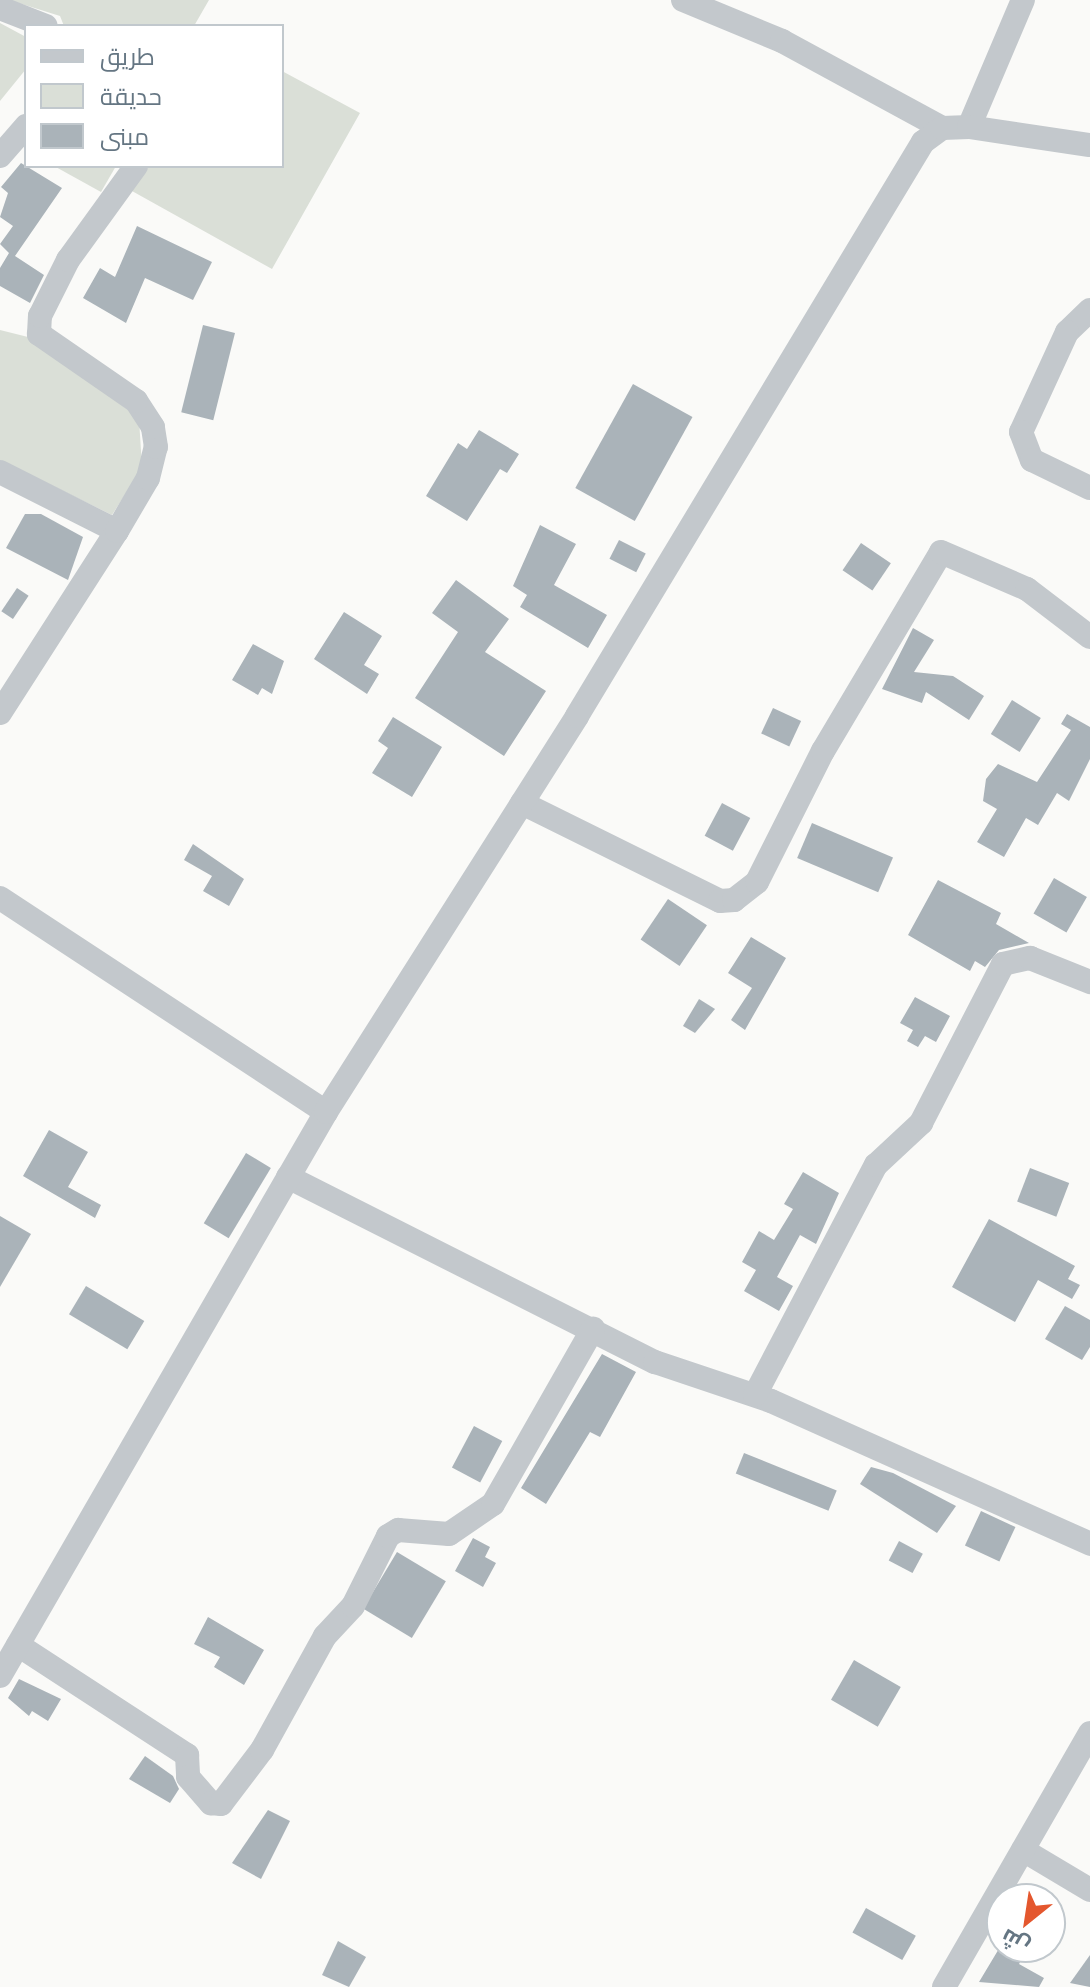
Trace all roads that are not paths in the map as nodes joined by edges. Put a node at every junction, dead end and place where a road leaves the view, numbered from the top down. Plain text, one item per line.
1 (683, 0) edge
2 (1023, 0) edge
3 (0, 8) edge
4 (41, 24) edge
5 (969, 127) junction
6 (24, 128) edge
7 (942, 128) junction
8 (1090, 145) edge
9 (0, 156) edge
10 (135, 168) edge
11 (1090, 310) edge
12 (0, 472) edge
13 (1090, 488) edge
14 (117, 531) junction
15 (1090, 637) edge
16 (0, 713) edge
17 (522, 803) junction
18 (0, 898) edge
19 (1090, 982) edge
20 (326, 1112) junction
21 (288, 1177) junction
22 (593, 1329) junction
23 (755, 1395) junction
24 (1090, 1544) edge
25 (18, 1645) junction
26 (0, 1676) edge
27 (1090, 1733) edge
28 (1023, 1850) junction
29 (1090, 1890) edge
30 (944, 1987) edge

1 - 7 street
2 - 5 street
3 - 4 street
5 - 7 street
5 - 8 street
6 - 9 street
7 - 17 street
10 - 14 street
11 - 13 street
12 - 14 street
14 - 16 street
15 - 17 street
17 - 20 street
18 - 20 street
19 - 23 street
20 - 21 street
21 - 22 street
21 - 25 street
22 - 23 street
22 - 25 street
23 - 24 street
25 - 26 street
27 - 28 street
28 - 29 street
28 - 30 street

